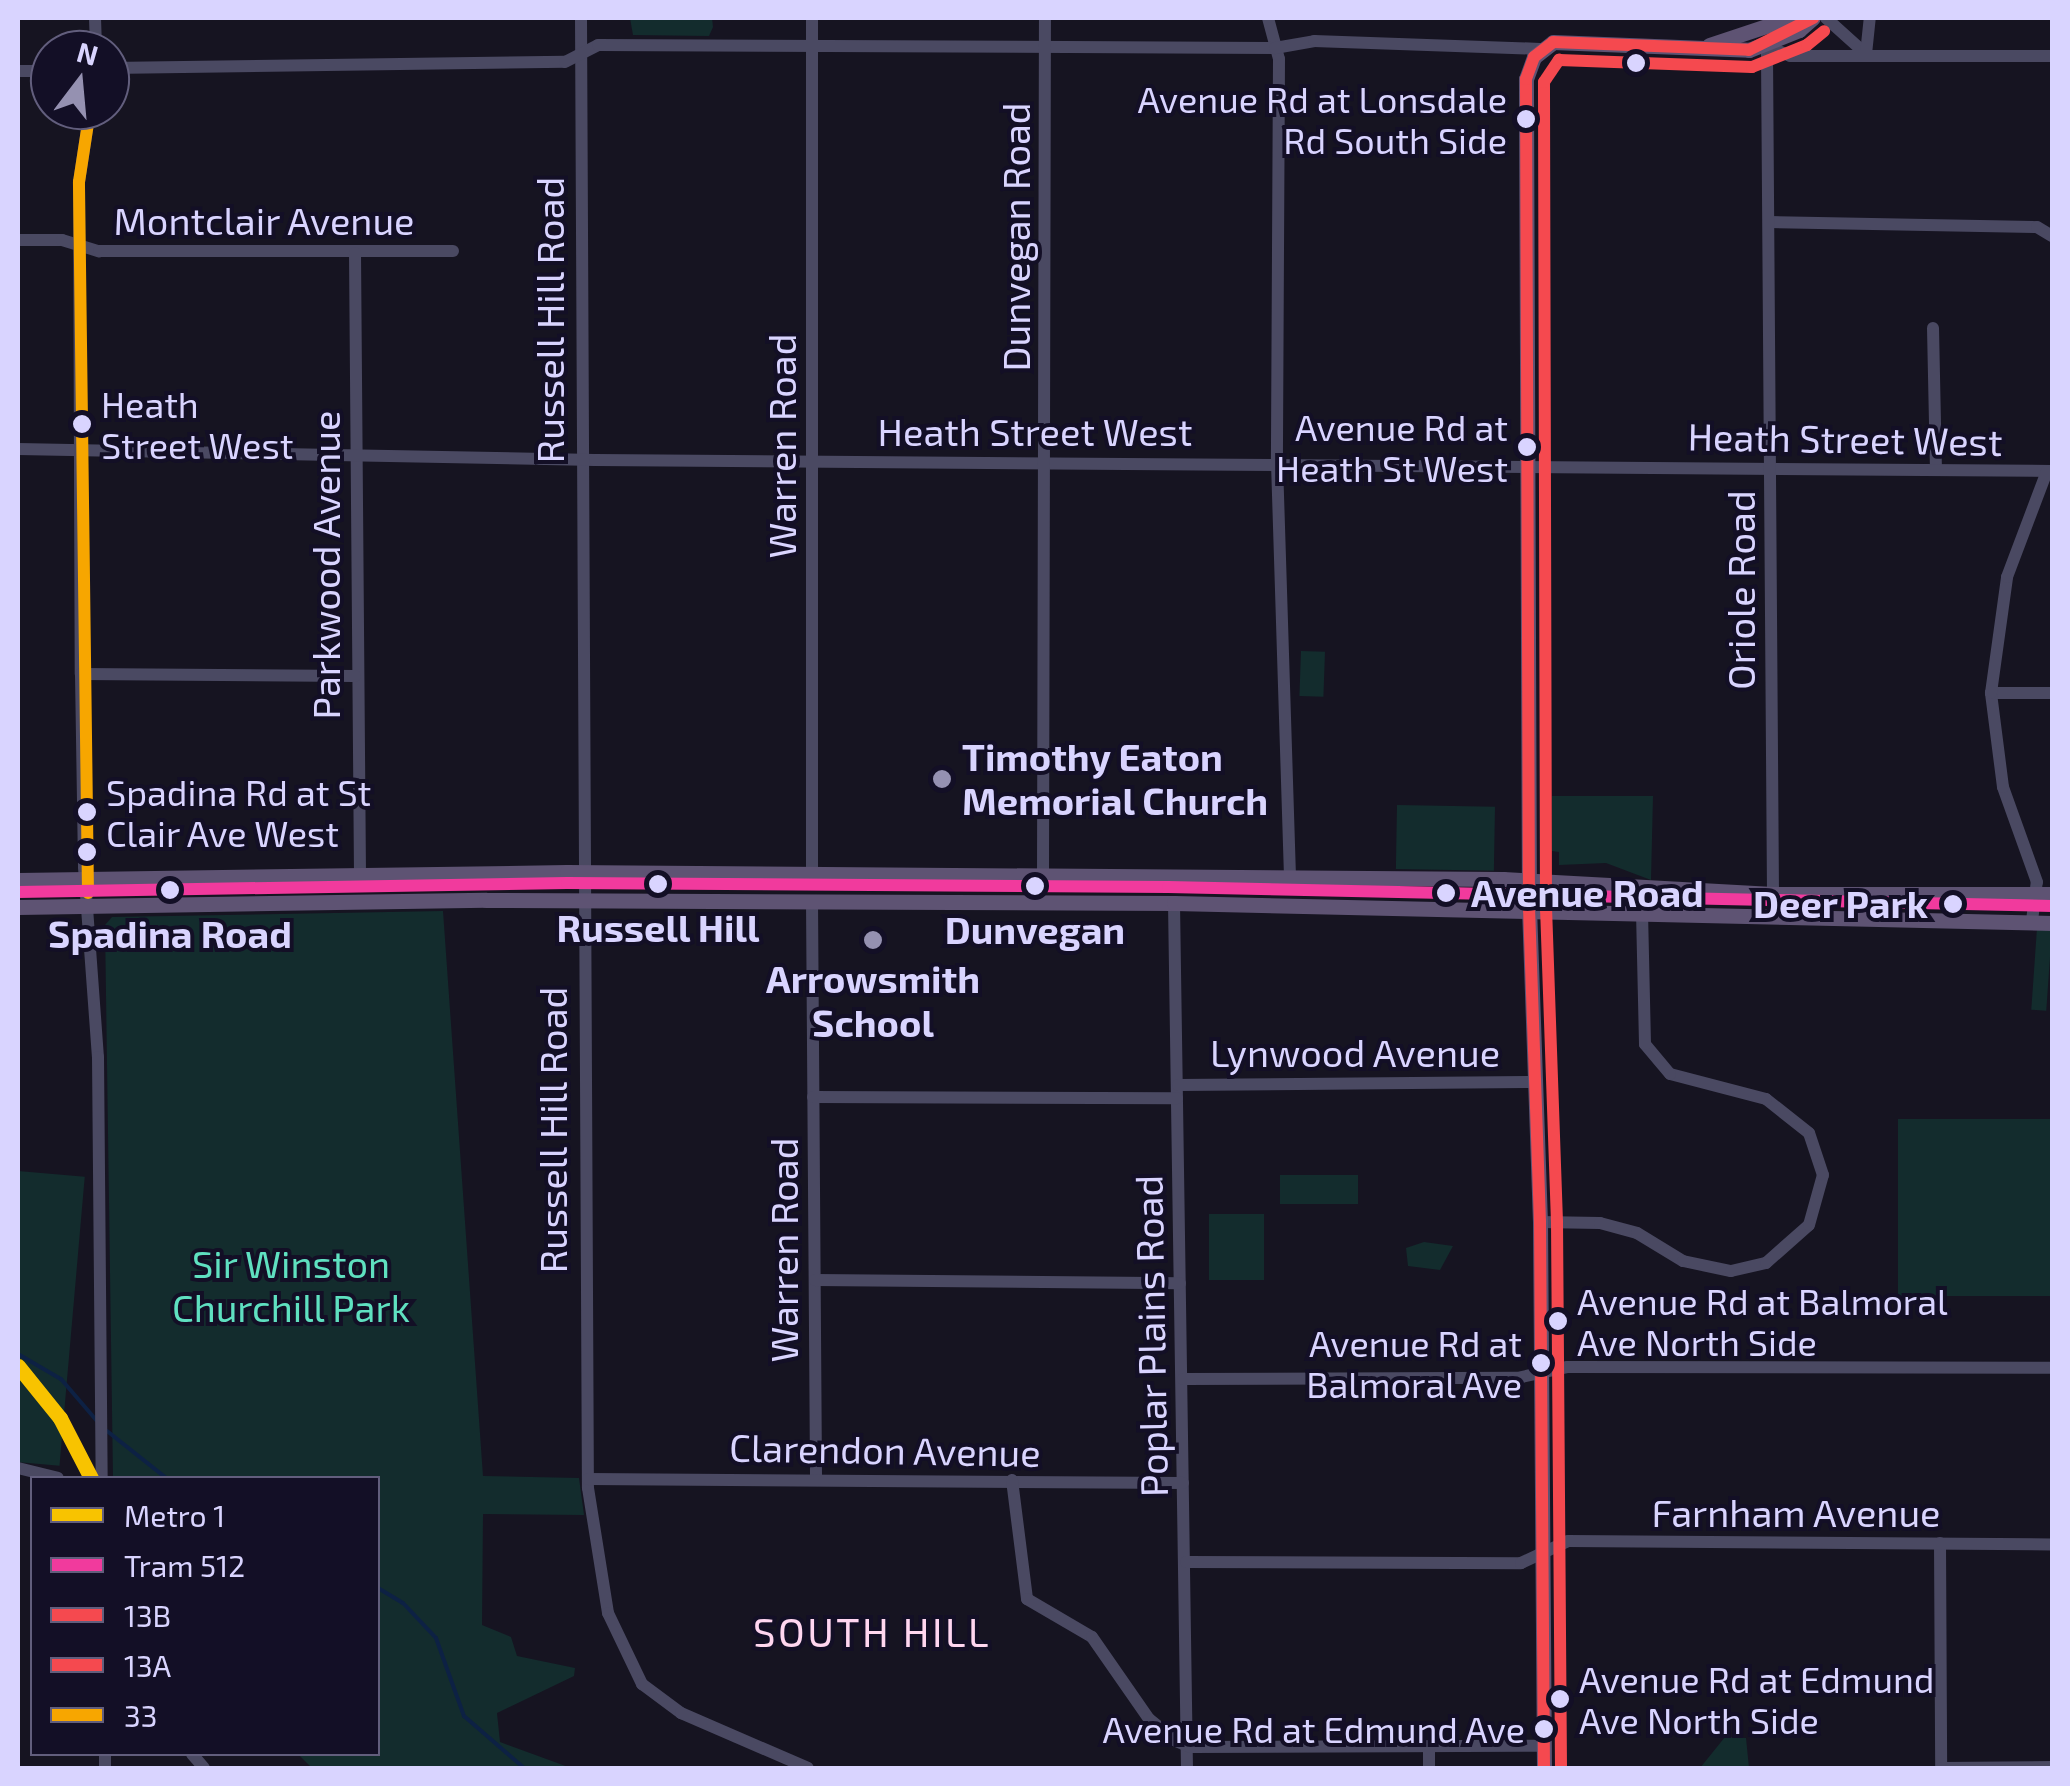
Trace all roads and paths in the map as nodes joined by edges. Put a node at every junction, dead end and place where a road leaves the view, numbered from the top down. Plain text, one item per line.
1 (580, 18) edge
2 (812, 18) edge
3 (1045, 18) edge
4 (1268, 18) edge
5 (1790, 18) edge
6 (1813, 18) edge
7 (1826, 18) edge
8 (1870, 18) edge
9 (812, 45) junction
10 (1045, 46) junction
11 (1767, 46) junction
12 (1700, 47) junction
13 (1275, 48) junction
14 (1540, 49) junction
15 (1866, 54) junction
16 (580, 55) junction
17 (2052, 56) edge
18 (130, 68) edge
19 (87, 130) edge
20 (1770, 222) junction
21 (2052, 236) edge
22 (18, 240) edge
23 (80, 248) junction
24 (453, 251) dead end
25 (355, 252) junction
26 (1932, 328) dead end
27 (80, 448) junction
28 (18, 449) edge
29 (356, 454) junction
30 (580, 459) junction
31 (812, 460) junction
32 (1046, 464) junction
33 (1277, 464) junction
34 (1529, 466) junction
35 (1771, 468) junction
36 (1936, 470) junction
37 (2050, 471) edge
38 (81, 674) junction
39 (355, 676) junction
40 (1991, 693) junction
41 (2052, 693) edge
42 (581, 872) junction
43 (812, 875) junction
44 (958, 875) junction
45 (360, 877) junction
46 (1044, 877) junction
47 (1290, 877) junction
48 (18, 880) edge
49 (86, 880) junction
50 (1529, 880) junction
51 (1773, 894) junction
52 (2045, 894) edge
53 (581, 901) junction
54 (812, 901) junction
55 (958, 903) junction
56 (1174, 903) junction
57 (18, 907) edge
58 (90, 907) junction
59 (1529, 910) junction
60 (1642, 916) junction
61 (2032, 921) junction
62 (2052, 923) edge
63 (1533, 1082) junction
64 (1178, 1091) junction
65 (813, 1097) junction
66 (1540, 1222) junction
67 (815, 1280) junction
68 (1180, 1284) junction
69 (2052, 1368) edge
70 (1540, 1372) junction
71 (1183, 1379) junction
72 (18, 1468) edge
73 (50, 1476) edge
74 (102, 1476) edge
75 (588, 1479) junction
76 (816, 1479) junction
77 (1012, 1480) junction
78 (1182, 1483) junction
79 (1940, 1542) junction
80 (2052, 1544) edge
81 (1542, 1554) junction
82 (1186, 1562) junction
83 (1544, 1746) junction
84 (1190, 1747) junction
85 (1428, 1747) junction
86 (808, 1768) edge
87 (1188, 1768) edge
88 (1429, 1768) edge
89 (1544, 1768) edge
90 (1941, 1768) edge
91 (2052, 1768) edge

1 - 16 street, Russell Hill Road
2 - 9 street, Warren Road
3 - 10 street, Dunvegan Road
4 - 13 street
5 - 11 main road
5 - 12 main road
6 - 11 main road
7 - 15 street
8 - 15 street
9 - 10 street
9 - 16 street
9 - 31 street, Warren Road
10 - 13 street
10 - 32 street, Dunvegan Road
11 - 12 main road
11 - 15 street
11 - 20 street, Oriole Road
12 - 14 main road
13 - 14 street
13 - 33 street
14 - 34 main road
15 - 17 street
16 - 18 street
16 - 30 street, Russell Hill Road
19 - 23 street
20 - 21 street
20 - 35 street, Oriole Road
22 - 23 street, Montclair Avenue
23 - 25 street, Montclair Avenue
23 - 27 street
24 - 25 street, Montclair Avenue
25 - 29 street, Parkwood Avenue
26 - 36 street
27 - 28 street, Heath Street West
27 - 29 street, Heath Street West
27 - 38 street
29 - 30 street, Heath Street West
29 - 39 street, Parkwood Avenue
30 - 31 street, Heath Street West
30 - 42 street, Russell Hill Road
31 - 32 street, Heath Street West
31 - 43 street, Warren Road
32 - 33 street, Heath Street West
32 - 46 street, Dunvegan Road
33 - 34 street, Heath Street West
33 - 47 street
34 - 35 street, Heath Street West
34 - 50 main road
35 - 36 street, Heath Street West
35 - 51 street, Oriole Road
36 - 37 street, Heath Street West
37 - 40 street
38 - 39 street
38 - 49 street
39 - 45 street, Parkwood Avenue
40 - 41 street
40 - 52 street
42 - 43 main road
42 - 45 main road
42 - 53 street, Russell Hill Road
43 - 44 main road
44 - 46 main road
44 - 55 main road
45 - 49 main road
46 - 47 main road
47 - 50 main road
48 - 49 main road
49 - 58 street
50 - 51 main road
50 - 59 main road
51 - 52 main road
52 - 61 street
53 - 54 main road
53 - 58 main road
53 - 75 street, Russell Hill Road
54 - 55 main road
54 - 65 street, Warren Road
55 - 56 main road
56 - 59 main road
56 - 64 street, Poplar Plains Road
57 - 58 main road
58 - 74 street
59 - 60 main road
59 - 63 main road
60 - 61 main road
60 - 66 street
61 - 62 main road
63 - 64 street, Lynwood Avenue
63 - 66 main road
64 - 65 street, Lynwood Avenue
64 - 68 street, Poplar Plains Road
65 - 67 street, Warren Road
66 - 70 main road
67 - 68 street
67 - 76 street, Warren Road
68 - 71 street, Poplar Plains Road
69 - 70 street
70 - 71 street
70 - 81 main road
71 - 78 street, Poplar Plains Road
72 - 73 street
75 - 76 street, Clarendon Avenue
75 - 86 street, Russell Hill Road
76 - 77 street, Clarendon Avenue
77 - 78 street, Clarendon Avenue
77 - 84 street
78 - 82 street, Poplar Plains Road
79 - 80 street, Farnham Avenue
79 - 81 street, Farnham Avenue
79 - 90 street
81 - 82 street
81 - 83 main road
82 - 84 street, Poplar Plains Road
83 - 85 street
83 - 89 main road
84 - 85 street
84 - 87 street, Poplar Plains Road
85 - 88 street
90 - 91 street

